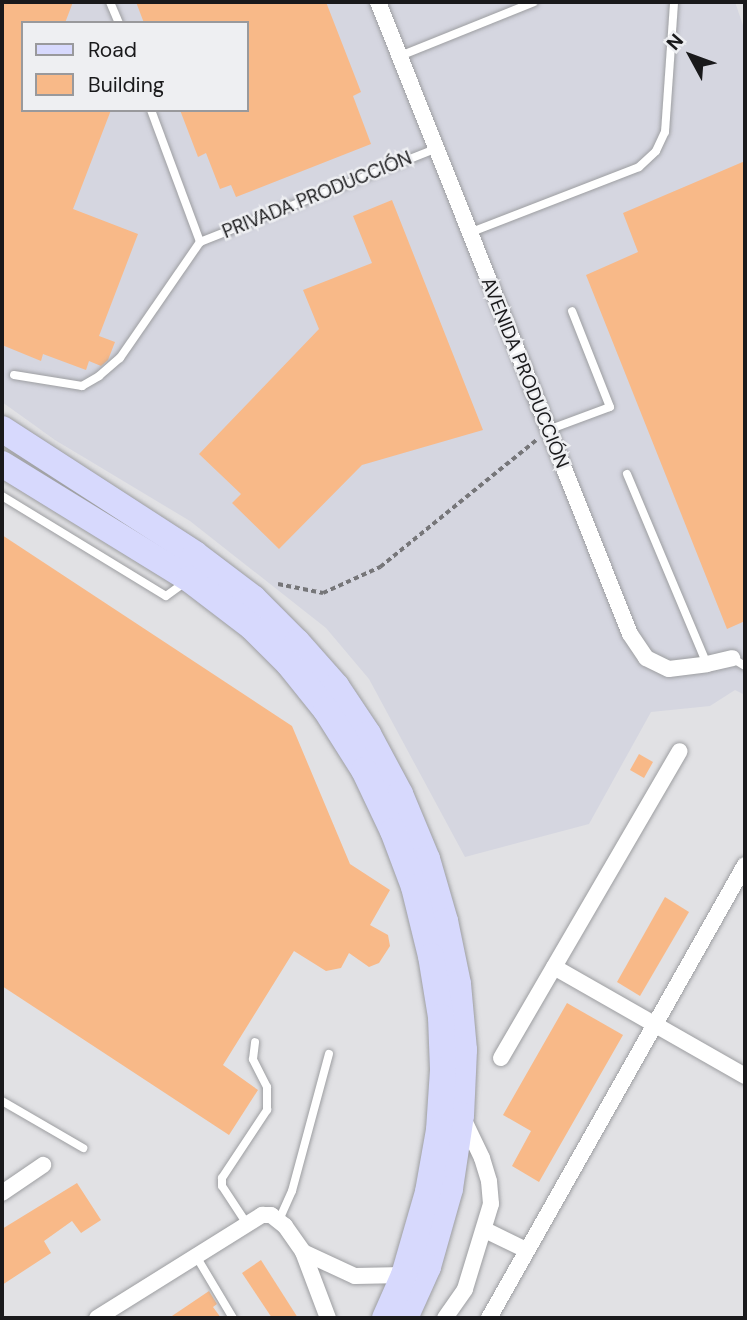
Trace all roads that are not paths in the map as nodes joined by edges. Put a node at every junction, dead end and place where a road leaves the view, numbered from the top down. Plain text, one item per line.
1 (110, 2) edge
2 (378, 2) edge
3 (534, 2) edge
4 (674, 2) edge
5 (118, 21) edge
6 (400, 56) junction
7 (152, 112) edge
8 (435, 149) junction
9 (469, 233) junction
10 (200, 242) junction
11 (572, 311) dead end
12 (14, 375) dead end
13 (2, 429) edge
14 (548, 430) junction
15 (2, 464) edge
16 (627, 474) dead end
17 (2, 496) edge
18 (189, 579) junction
19 (738, 662) edge
20 (707, 664) junction
21 (680, 751) dead end
22 (745, 865) edge
23 (554, 967) junction
24 (655, 1024) junction
25 (254, 1042) dead end
26 (329, 1054) dead end
27 (501, 1058) dead end
28 (745, 1076) edge
29 (2, 1101) edge
30 (461, 1115) junction
31 (83, 1148) dead end
32 (43, 1165) dead end
33 (2, 1192) edge
34 (279, 1220) junction
35 (247, 1224) junction
36 (485, 1230) junction
37 (526, 1250) junction
38 (303, 1252) junction
39 (196, 1256) junction
40 (404, 1275) junction
41 (97, 1318) edge
42 (233, 1318) edge
43 (328, 1318) edge
44 (385, 1318) edge
45 (405, 1318) edge
46 (445, 1318) edge
47 (489, 1318) edge

1 - 5 lane
2 - 6 street, AVENIDA PRODUCCIÓN
3 - 6 lane
4 - 9 lane
6 - 8 street, AVENIDA PRODUCCIÓN
7 - 10 lane
8 - 9 street, AVENIDA PRODUCCIÓN
8 - 10 lane, PRIVADA PRODUCCIÓN
9 - 14 street, AVENIDA PRODUCCIÓN
10 - 12 lane
11 - 14 lane
13 - 30 main road
14 - 20 street, AVENIDA PRODUCCIÓN
15 - 18 main road
16 - 20 lane
17 - 18 lane
18 - 40 main road
19 - 20 street, AVENIDA PRODUCCIÓN
21 - 23 street
22 - 24 street
23 - 24 street
23 - 27 street
24 - 28 street
24 - 37 street
25 - 35 lane
26 - 34 lane
29 - 31 lane
30 - 36 street
30 - 45 main road
32 - 33 street
34 - 35 street
34 - 38 street
35 - 39 street
36 - 37 street
36 - 46 street
37 - 47 street
38 - 40 street
38 - 43 street
39 - 41 street
39 - 42 lane
40 - 44 main road

